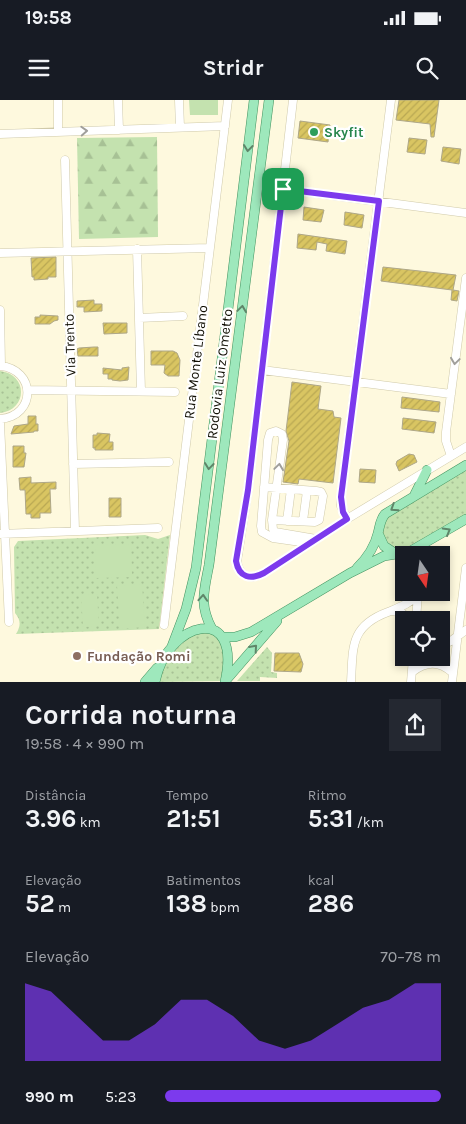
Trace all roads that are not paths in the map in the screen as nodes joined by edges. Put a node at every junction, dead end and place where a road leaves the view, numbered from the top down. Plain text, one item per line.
1 (58, 100) edge
2 (118, 100) edge
3 (179, 100) edge
4 (228, 100) edge
5 (254, 100) edge
6 (269, 100) edge
7 (293, 100) edge
8 (391, 100) edge
9 (225, 126) junction
10 (180, 127) junction
11 (119, 130) junction
12 (58, 132) junction
13 (0, 134) edge
14 (65, 160) dead end
15 (283, 189) junction
16 (379, 201) junction
17 (466, 213) edge
18 (210, 248) junction
19 (137, 249) junction
20 (68, 251) junction
21 (0, 253) edge
22 (466, 278) edge
23 (0, 310) edge
24 (183, 316) dead end
25 (139, 318) junction
26 (1, 366) edge
27 (262, 370) junction
28 (356, 382) junction
29 (28, 390) junction
30 (71, 390) junction
31 (141, 390) junction
32 (175, 392) dead end
33 (450, 394) junction
34 (0, 419) edge
35 (0, 423) edge
36 (466, 447) edge
37 (451, 456) junction
38 (168, 462) dead end
39 (73, 464) junction
40 (466, 464) edge
41 (1, 466) edge
42 (428, 470) junction
43 (276, 488) junction
44 (291, 489) junction
45 (307, 490) junction
46 (247, 494) junction
47 (264, 494) junction
48 (416, 494) junction
49 (347, 519) junction
50 (272, 520) junction
51 (466, 520) edge
52 (287, 521) junction
53 (303, 521) junction
54 (158, 528) dead end
55 (75, 530) junction
56 (2, 533) edge
57 (378, 533) junction
58 (316, 539) junction
59 (308, 543) junction
60 (421, 546) edge
61 (395, 551) edge
62 (395, 555) edge
63 (466, 568) edge
64 (350, 574) junction
65 (465, 584) edge
66 (411, 601) edge
67 (391, 610) junction
68 (395, 611) edge
69 (283, 615) junction
70 (9, 622) dead end
71 (164, 625) dead end
72 (212, 629) junction
73 (466, 630) edge
74 (222, 637) junction
75 (457, 638) junction
76 (450, 642) edge
77 (172, 646) junction
78 (160, 664) junction
79 (412, 666) edge
80 (412, 672) junction
81 (453, 677) edge
82 (145, 682) edge
83 (155, 682) edge
84 (225, 682) edge
85 (351, 682) edge
86 (411, 682) edge

1 - 12 street
2 - 11 street
3 - 10 street
4 - 9 street, Rua Monte Líbano
5 -> 77 main road, Rodovia Luiz Ometto
72 -> 6 main road, Rodovia Luiz Ometto
7 - 15 street
8 - 16 street
9 - 10 street
9 - 18 street, Rua Monte Líbano
10 - 11 street
12 -> 11 street
12 - 13 street
14 - 20 street, Via Trento
15 - 16 street
15 - 27 street
16 - 17 street
16 - 28 street
18 - 19 street
18 - 71 street, Rua Monte Líbano
19 - 20 street
19 - 25 street
20 - 21 street
20 - 30 street, Via Trento
22 -> 33 street
23 - 26 street
24 - 25 street
25 - 31 street
26 - 29 street
27 - 28 street
27 - 46 street
28 - 33 street
28 - 49 street
29 - 30 street
29 - 34 street
30 - 31 street
30 - 39 street, Via Trento
31 - 32 street
33 - 37 street
35 - 41 street
36 - 37 street
37 - 42 street
38 - 39 street
39 - 55 street, Via Trento
40 - 48 main road
41 - 56 street
42 - 48 main road
42 - 49 street
43 - 44 street
43 - 47 street
43 -> 47 street
43 - 50 street
44 - 45 street
44 - 52 street
45 - 53 street
45 - 53 street
46 - 47 street
46 - 59 street
47 - 59 street
48 -> 57 main road
49 - 58 street
50 - 52 street
50 - 58 street
60 -> 51 main road
52 - 53 street
54 - 55 street
55 - 56 street
56 - 70 street
57 - 61 main road
57 - 64 main road
58 - 59 street
62 - 64 main road
63 - 65 street
64 - 69 main road
65 - 75 street
66 - 67 street
67 - 68 street
67 - 85 street
69 - 74 main road
84 -> 69 main road
72 - 74 main road
72 - 77 main road
73 - 75 street
74 - 84 main road
75 - 76 street
75 - 81 street
77 - 78 main road
78 - 82 main road
78 - 83 main road
79 - 80 street
80 - 81 street
80 - 86 street

